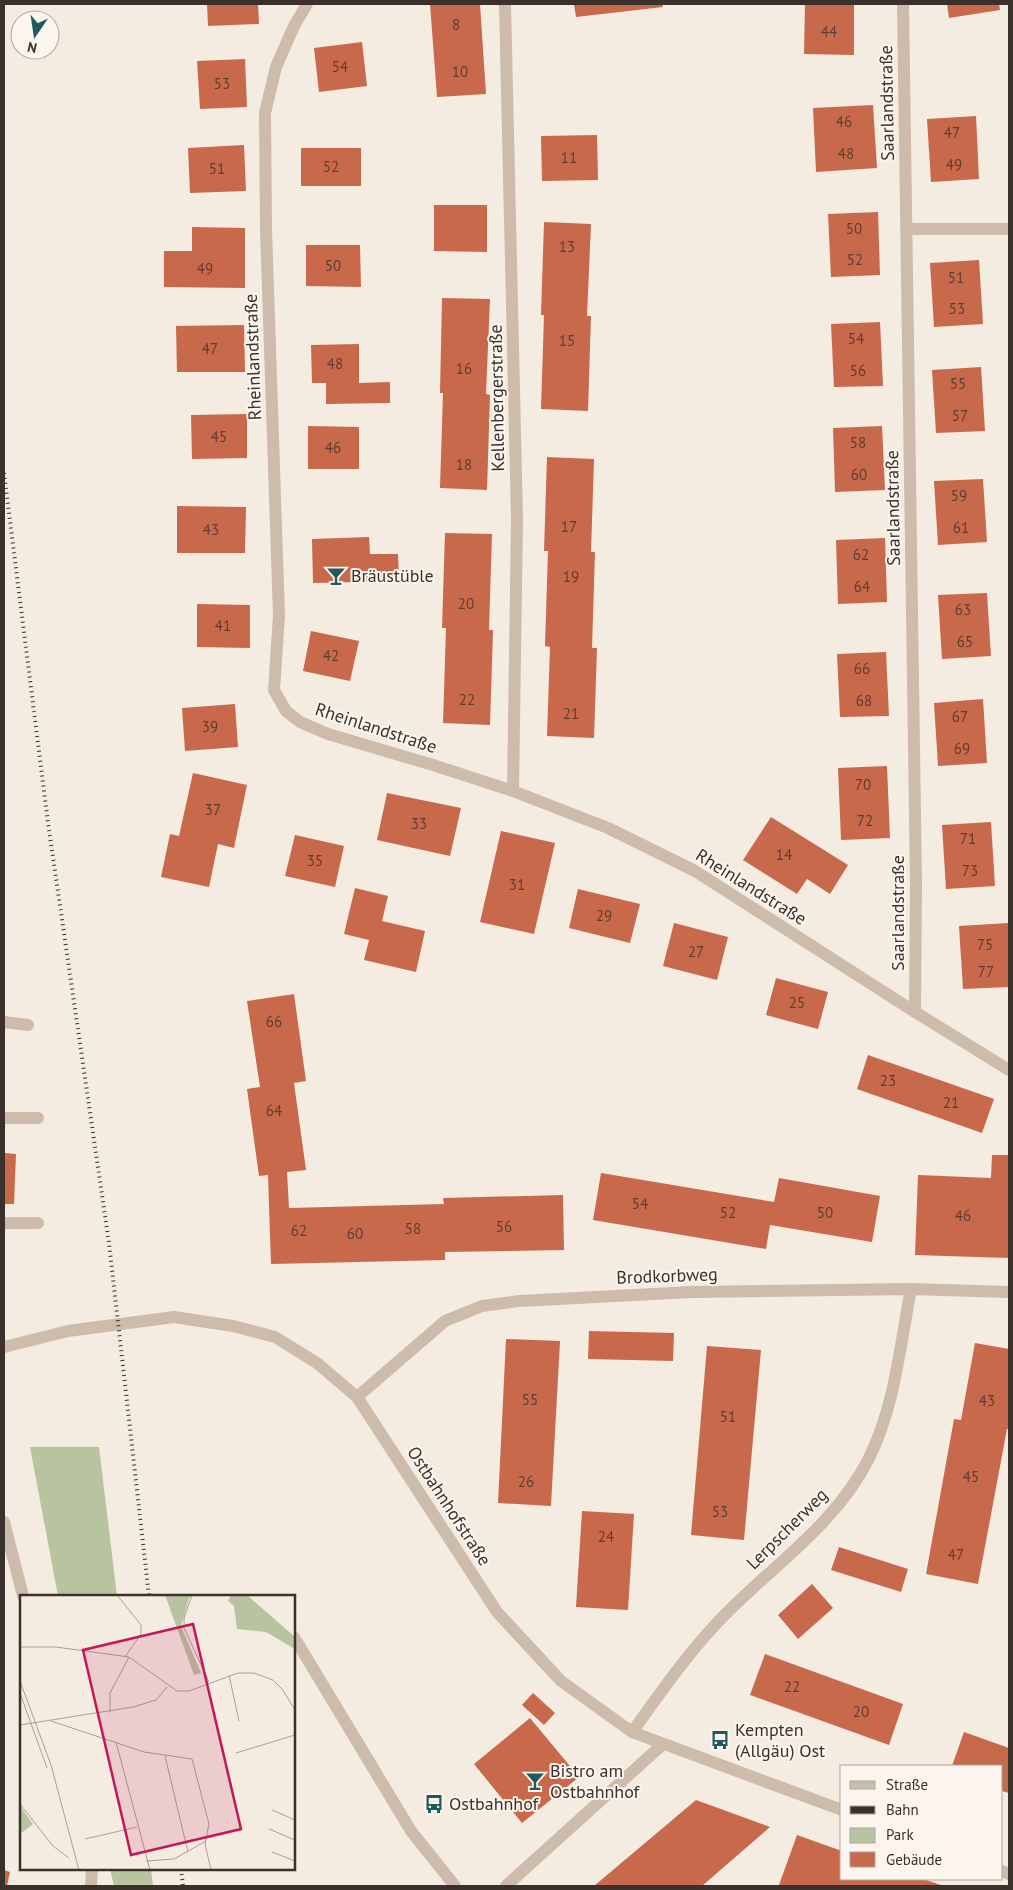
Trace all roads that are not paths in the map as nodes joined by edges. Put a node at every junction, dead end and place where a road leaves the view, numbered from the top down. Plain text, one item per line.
1 (307, 4) edge
2 (505, 4) edge
3 (902, 4) edge
4 (907, 229) junction
5 (1009, 229) edge
6 (513, 791) junction
7 (915, 1012) junction
8 (4, 1022) edge
9 (28, 1025) dead end
10 (1009, 1070) edge
11 (4, 1118) edge
12 (38, 1118) dead end
13 (4, 1223) edge
14 (38, 1223) dead end
15 (911, 1289) junction
16 (1009, 1292) edge
17 (4, 1348) edge
18 (357, 1397) junction
19 (4, 1522) edge
20 (23, 1595) edge
21 (295, 1639) edge
22 (632, 1732) junction
23 (663, 1744) junction
24 (840, 1809) edge
25 (92, 1870) edge
26 (91, 1886) edge
27 (455, 1886) edge
28 (506, 1886) edge

1 - 6 street, Rheinlandstraße
2 - 6 street, Kellenbergerstraße
3 - 4 street, Saarlandstraße
4 - 5 street
4 - 7 street, Saarlandstraße
6 - 7 street, Rheinlandstraße
7 - 10 street, Rheinlandstraße
8 - 9 street
11 - 12 street
13 - 14 street
15 - 16 street, Brodkorbweg
15 - 18 street, Brodkorbweg
15 - 22 street, Lerpscherweg
17 - 18 street, Ostbahnhofstraße
18 - 22 street, Ostbahnhofstraße
19 - 20 street
21 - 27 street
22 - 23 street, Ostbahnhofstraße
23 - 24 street, Ostbahnhofstraße
23 - 28 street
25 - 26 street

